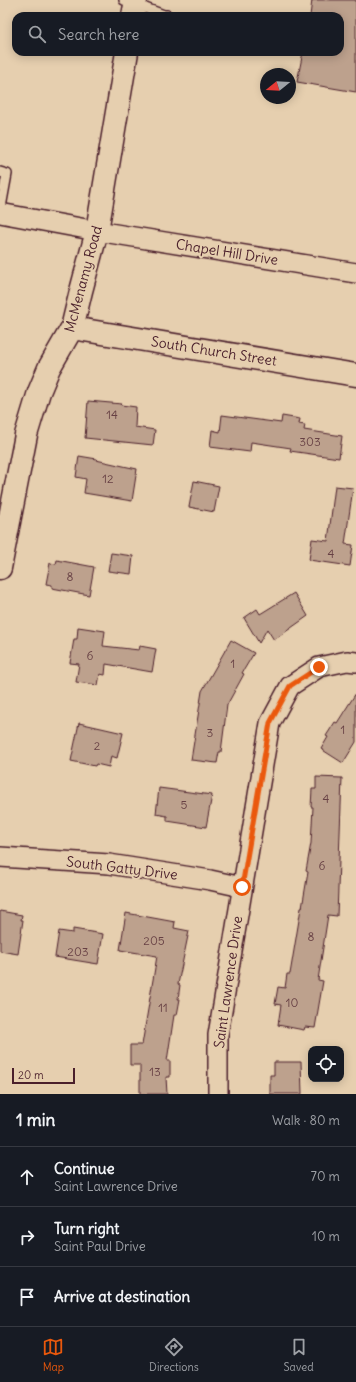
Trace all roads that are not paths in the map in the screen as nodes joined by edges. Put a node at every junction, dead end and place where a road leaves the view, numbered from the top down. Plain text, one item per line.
1 (132, 5) edge
2 (156, 12) edge
3 (126, 56) edge
4 (0, 172) edge
5 (0, 213) edge
6 (97, 231) junction
7 (356, 273) edge
8 (72, 328) junction
9 (356, 375) edge
10 (0, 568) edge
11 (356, 662) edge
12 (0, 857) edge
13 (242, 887) junction
14 (218, 1094) edge

1 - 2 lane
3 - 6 street, McMenamy Road
4 - 5 lane
5 - 6 street, Chapel Hill Drive
6 - 7 street, Chapel Hill Drive
6 - 8 street, McMenamy Road
8 - 9 street, South Church Street
8 - 10 street, McMenamy Road
11 - 13 street, Saint Lawrence Drive
12 - 13 street, South Gatty Drive
13 - 14 street, Saint Lawrence Drive

